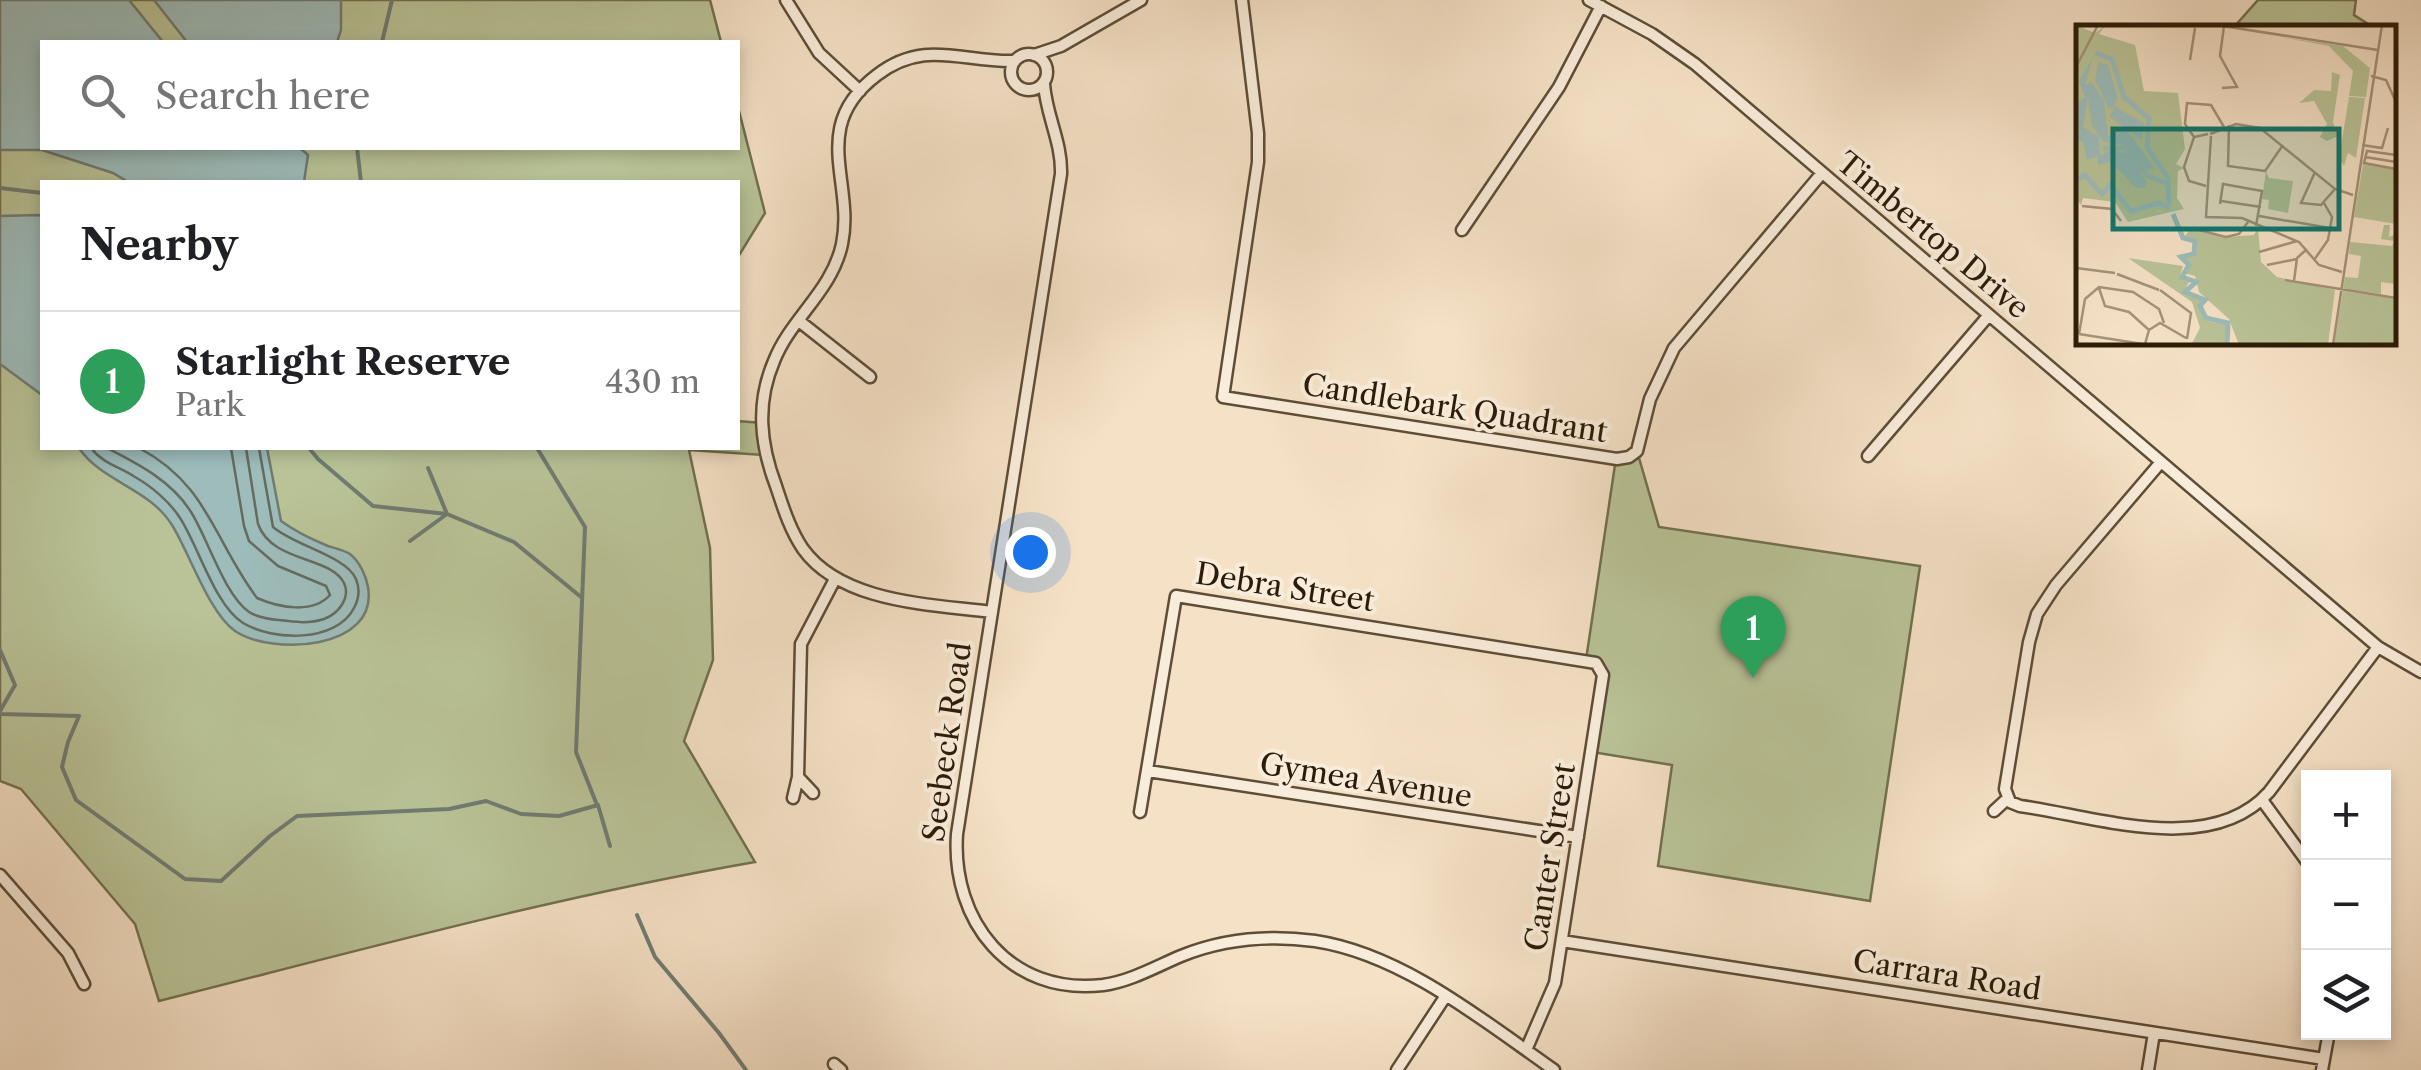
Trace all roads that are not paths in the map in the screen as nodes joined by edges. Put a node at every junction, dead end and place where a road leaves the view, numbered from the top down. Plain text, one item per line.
1 (786, 0) edge
2 (1142, 0) edge
3 (1242, 0) edge
4 (1589, 0) edge
5 (1602, 6) junction
6 (1061, 46) junction
7 (1034, 55) junction
8 (1015, 60) junction
9 (988, 62) junction
10 (1047, 68) junction
11 (1013, 80) junction
12 (1044, 84) junction
13 (1026, 90) junction
14 (860, 91) junction
15 (1046, 108) junction
16 (1822, 173) junction
17 (1462, 230) dead end
18 (1989, 315) junction
19 (799, 321) junction
20 (870, 378) dead end
21 (1868, 456) dead end
22 (2161, 462) junction
23 (835, 579) junction
24 (991, 612) junction
25 (2378, 647) junction
26 (1600, 667) joint
27 (2421, 672) edge
28 (1148, 772) junction
29 (798, 777) junction
30 (814, 793) dead end
31 (792, 798) dead end
32 (2007, 799) junction
33 (2262, 800) junction
34 (1994, 811) dead end
35 (1140, 812) dead end
36 (1578, 837) junction
37 (2306, 860) edge
38 (0, 875) edge
39 (1562, 941) junction
40 (84, 984) dead end
41 (1445, 997) junction
42 (2154, 1033) junction
43 (2327, 1040) edge
44 (1526, 1050) junction
45 (2323, 1065) edge
46 (1397, 1070) edge
47 (1554, 1070) edge
48 (2148, 1070) edge

1 - 14 street
2 - 6 street
3 - 16 street, Candlebark Quadrant
4 - 5 street, Timbertop Drive
5 - 16 street, Timbertop Drive
5 - 17 street
6 - 7 street
6 - 10 street
7 - 8 street
7 - 10 street
8 - 9 street
8 - 11 street
9 - 11 street
9 - 14 street
10 - 12 street
11 - 13 street
12 - 13 street
12 - 15 street, Seebeck Road
13 - 15 street
14 - 19 street
15 - 24 street, Seebeck Road
16 - 18 street, Timbertop Drive
18 - 21 street
18 - 22 street, Timbertop Drive
19 - 20 street
19 - 23 street
22 - 25 street, Timbertop Drive
22 - 32 street
23 - 24 street
23 - 29 street
24 - 41 street, Seebeck Road
25 - 27 street, Timbertop Drive
25 - 33 street
26 - 28 street, Debra Street
26 - 36 street, Canter Street
28 - 35 street, Debra Street
28 - 36 street, Gymea Avenue
29 - 30 street
29 - 31 street
32 - 33 street
32 - 34 street
33 - 37 street
36 - 39 street, Canter Street
38 - 40 street
39 - 42 street, Carrara Road
39 - 44 street, Canter Street
41 - 44 street, Seebeck Road
41 - 46 street
42 - 45 street, Carrara Road
42 - 48 street
43 - 45 street
44 - 47 street, Seebeck Road

